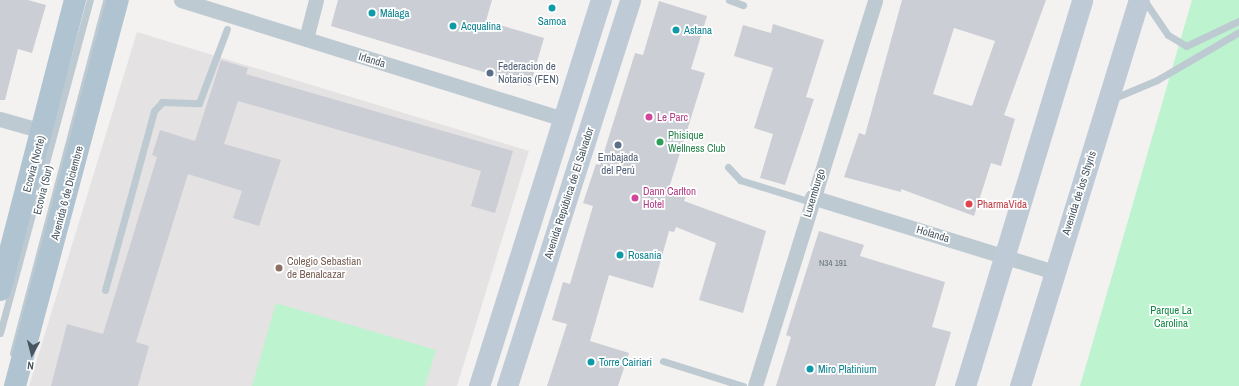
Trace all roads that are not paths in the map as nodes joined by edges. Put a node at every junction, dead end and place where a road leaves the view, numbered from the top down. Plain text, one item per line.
1 (75, 0) edge
2 (90, 0) edge
3 (106, 0) edge
4 (118, 0) edge
5 (181, 0) edge
6 (316, 0) edge
7 (601, 0) edge
8 (630, 0) edge
9 (729, 0) edge
10 (875, 0) edge
11 (1082, 0) edge
12 (1139, 0) edge
13 (1144, 0) edge
14 (743, 5) dead end
15 (1239, 21) edge
16 (227, 29) dead end
17 (1239, 32) edge
18 (306, 39) junction
19 (1108, 101) junction
20 (0, 119) edge
21 (563, 119) junction
22 (42, 131) junction
23 (728, 167) dead end
24 (812, 200) junction
25 (1002, 255) junction
26 (1054, 272) junction
27 (0, 290) edge
28 (105, 290) dead end
29 (0, 333) edge
30 (663, 361) dead end
31 (10, 363) dead end
32 (15, 386) edge
33 (479, 386) edge
34 (507, 386) edge
35 (743, 386) edge
36 (755, 386) edge
37 (965, 386) edge
38 (1020, 386) edge

1 - 22 main road
2 - 29 lane, Ecovia (Norte)
3 - 31 lane, Ecovia (Sur)
4 - 32 main road, Avenida 6 de Diciembre
5 - 18 street, Irlanda
6 - 18 street
7 - 21 main road
8 - 34 main road, Avenida República de El Salvador
9 - 14 lane
10 - 24 street, Luxemburgo
11 - 25 main road
12 - 19 main road, Avenida de los Shyris
13 - 15 lane
16 - 28 lane
17 - 19 lane
18 - 21 street, Irlanda
19 - 26 main road, Avenida de los Shyris
20 - 22 street
21 - 33 main road
22 - 27 main road
23 - 24 lane
24 - 25 street, Holanda
24 - 36 street, Luxemburgo
25 - 26 street, Holanda
25 - 37 main road
26 - 38 main road, Avenida de los Shyris
30 - 35 lane

